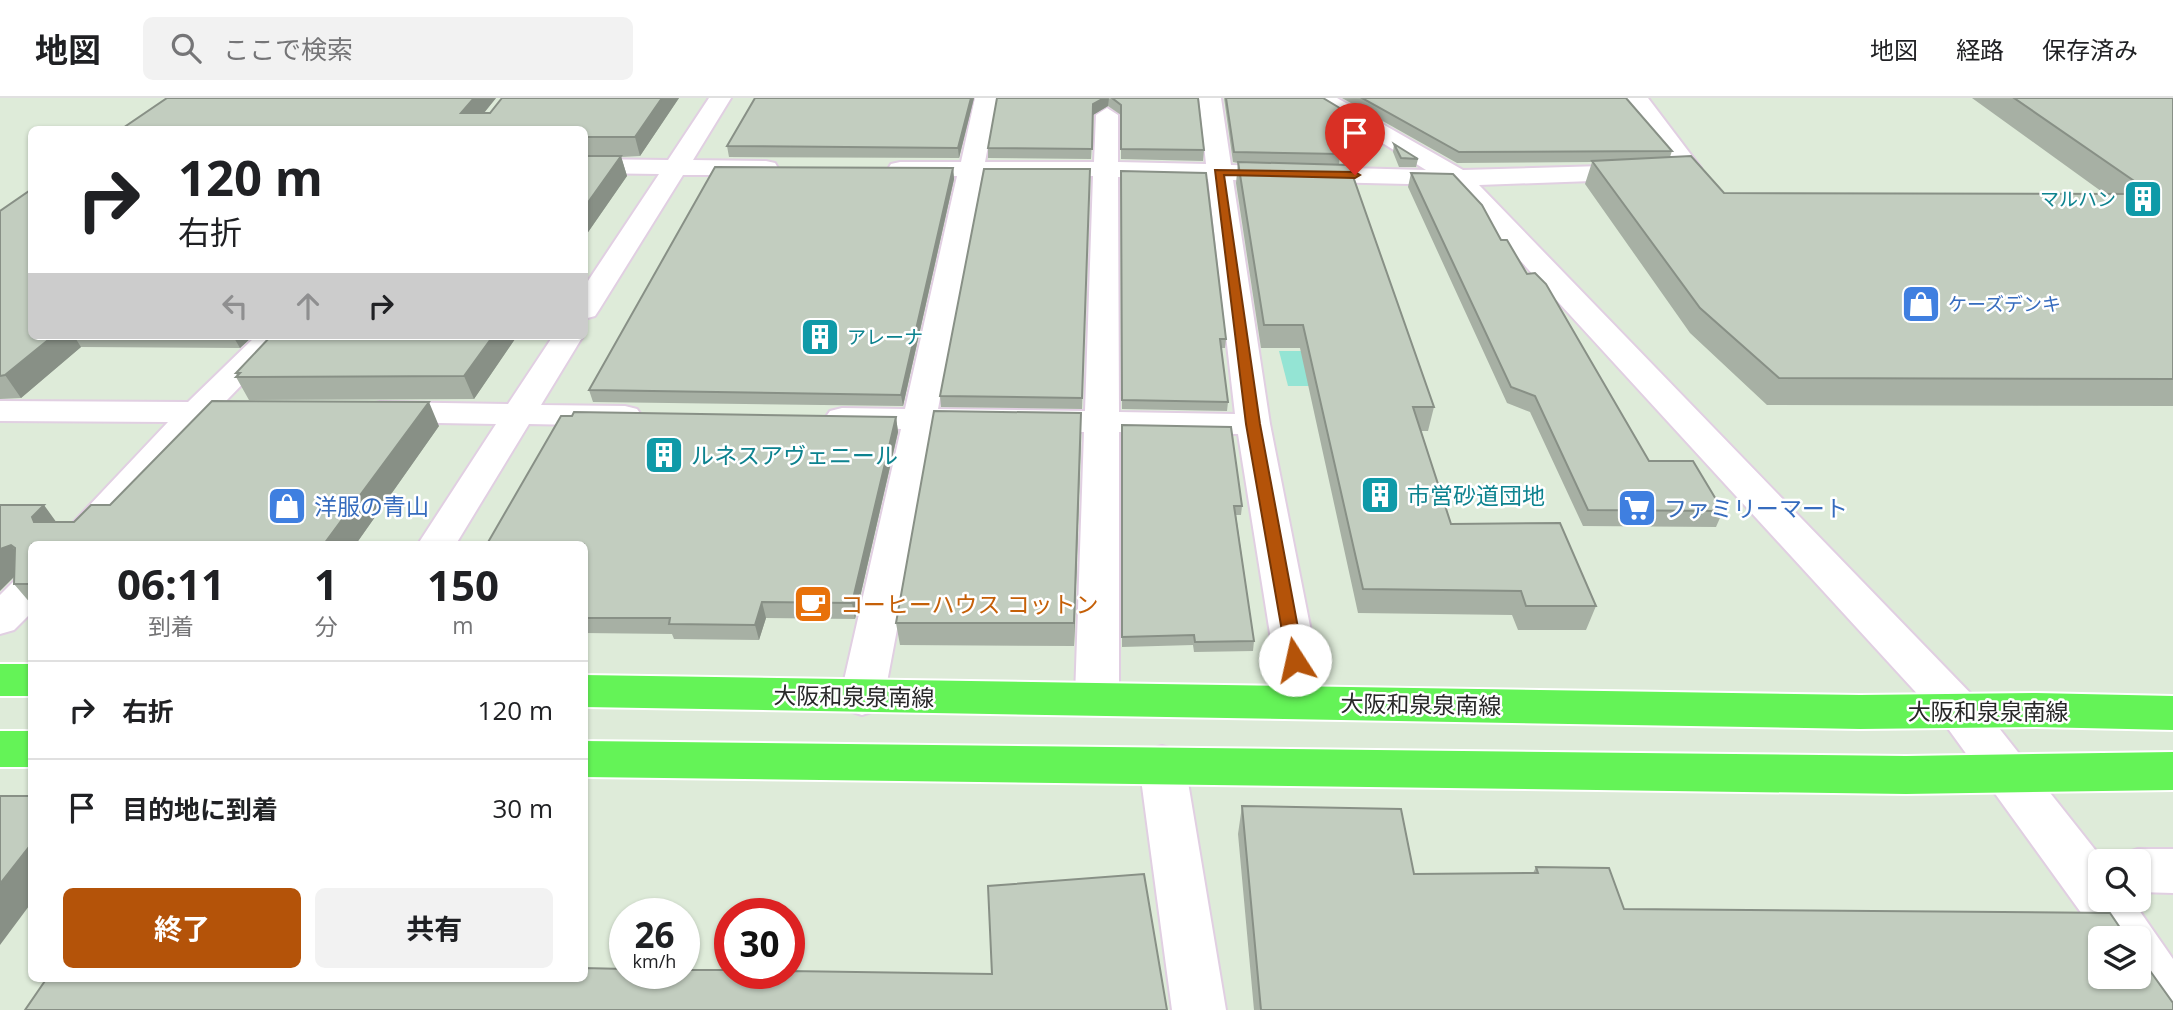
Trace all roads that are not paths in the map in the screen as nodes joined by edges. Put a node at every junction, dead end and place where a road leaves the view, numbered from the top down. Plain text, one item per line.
1 (720, 98) edge
2 (986, 98) edge
3 (1210, 98) edge
4 (1321, 98) edge
5 (1637, 98) edge
6 (1107, 115) edge
7 (588, 166) edge
8 (674, 166) junction
9 (784, 168) edge
10 (878, 169) edge
11 (971, 169) junction
12 (1104, 169) junction
13 (1219, 172) junction
14 (1458, 178) junction
15 (588, 304) edge
16 (270, 340) edge
17 (566, 340) edge
18 (0, 411) edge
19 (196, 412) junction
20 (278, 412) edge
21 (346, 412) edge
22 (518, 416) junction
23 (659, 417) edge
24 (809, 418) edge
25 (919, 418) junction
26 (1101, 422) junction
27 (1253, 424) junction
28 (75, 541) edge
29 (439, 541) edge
30 (28, 591) edge
31 (0, 620) edge
32 (0, 680) edge
33 (28, 680) edge
34 (588, 691) edge
35 (1097, 697) junction
36 (862, 698) junction
37 (1303, 702) junction
38 (1959, 711) junction
39 (2173, 713) edge
40 (0, 749) edge
41 (28, 750) edge
42 (588, 759) edge
43 (1162, 764) junction
44 (2173, 771) edge
45 (2009, 772) junction
46 (2151, 870) edge
47 (2173, 871) edge
48 (2088, 872) edge
49 (2151, 972) edge
50 (2173, 1005) edge
51 (1199, 1010) edge

1 - 8 street
2 - 11 street
3 - 13 street
4 - 14 street
5 - 14 street
6 - 12 street
7 - 8 street
8 - 9 street
8 - 15 street
10 - 11 street
11 - 12 street
11 - 25 street
12 - 13 street
12 - 26 street
13 - 14 street
13 - 27 street
14 - 38 street
16 - 19 street
17 - 22 street
18 - 19 street
19 - 20 street
19 - 28 street
21 - 22 street
22 - 23 street
22 - 29 street
24 - 25 street
25 - 26 street
25 - 36 street
26 - 27 street
26 - 35 street
27 - 37 street
30 - 31 street
32 - 33 main road
34 - 36 main road, 大阪和泉泉南線
35 - 36 main road, 大阪和泉泉南線
35 - 37 main road, 大阪和泉泉南線
37 - 38 main road, 大阪和泉泉南線
38 - 39 main road, 大阪和泉泉南線
38 - 45 street
40 - 41 main road
42 - 43 main road
43 - 45 main road
43 - 51 street
44 - 45 main road
45 - 48 street
46 - 47 street
49 - 50 street

